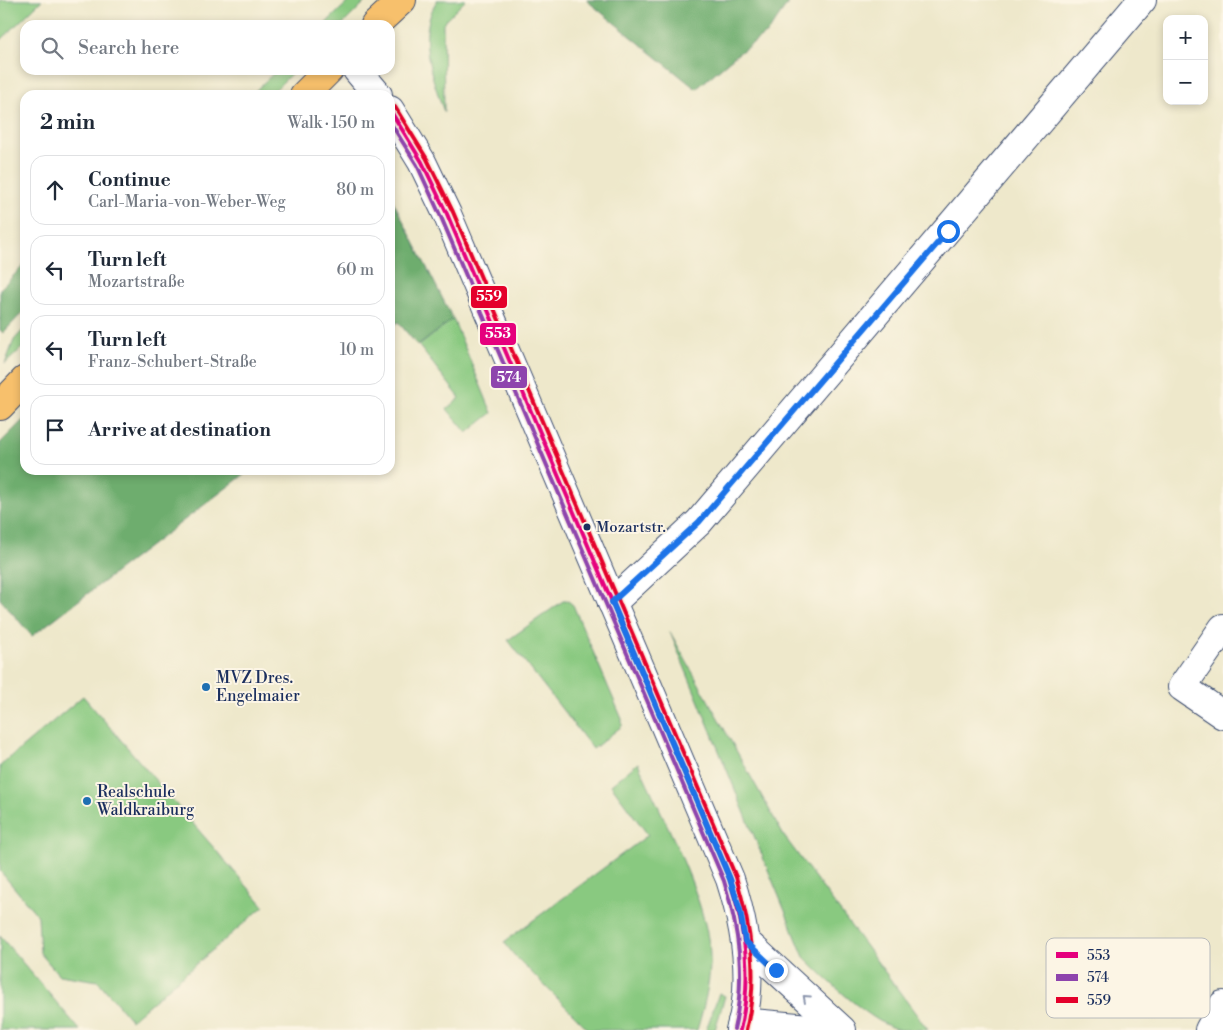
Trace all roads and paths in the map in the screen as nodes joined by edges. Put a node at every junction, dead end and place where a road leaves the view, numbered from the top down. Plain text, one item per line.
1 (402, 0) edge
2 (1142, 0) edge
3 (380, 20) edge
4 (324, 75) edge
5 (361, 75) edge
6 (309, 90) edge
7 (374, 90) edge
8 (395, 118) edge
9 (20, 385) edge
10 (0, 406) edge
11 (612, 602) junction
12 (1223, 628) edge
13 (1223, 715) edge
14 (745, 941) junction
15 (1223, 1005) edge
16 (741, 1026) edge
17 (832, 1030) edge
18 (842, 1030) edge
19 (1209, 1030) edge

1 - 3 main road
2 - 11 street
4 - 6 main road
5 - 7 street
8 - 11 street
9 - 10 main road
11 - 14 street
12 - 13 street
14 - 16 street
18 -> 14 street
15 - 19 street
16 - 17 street

